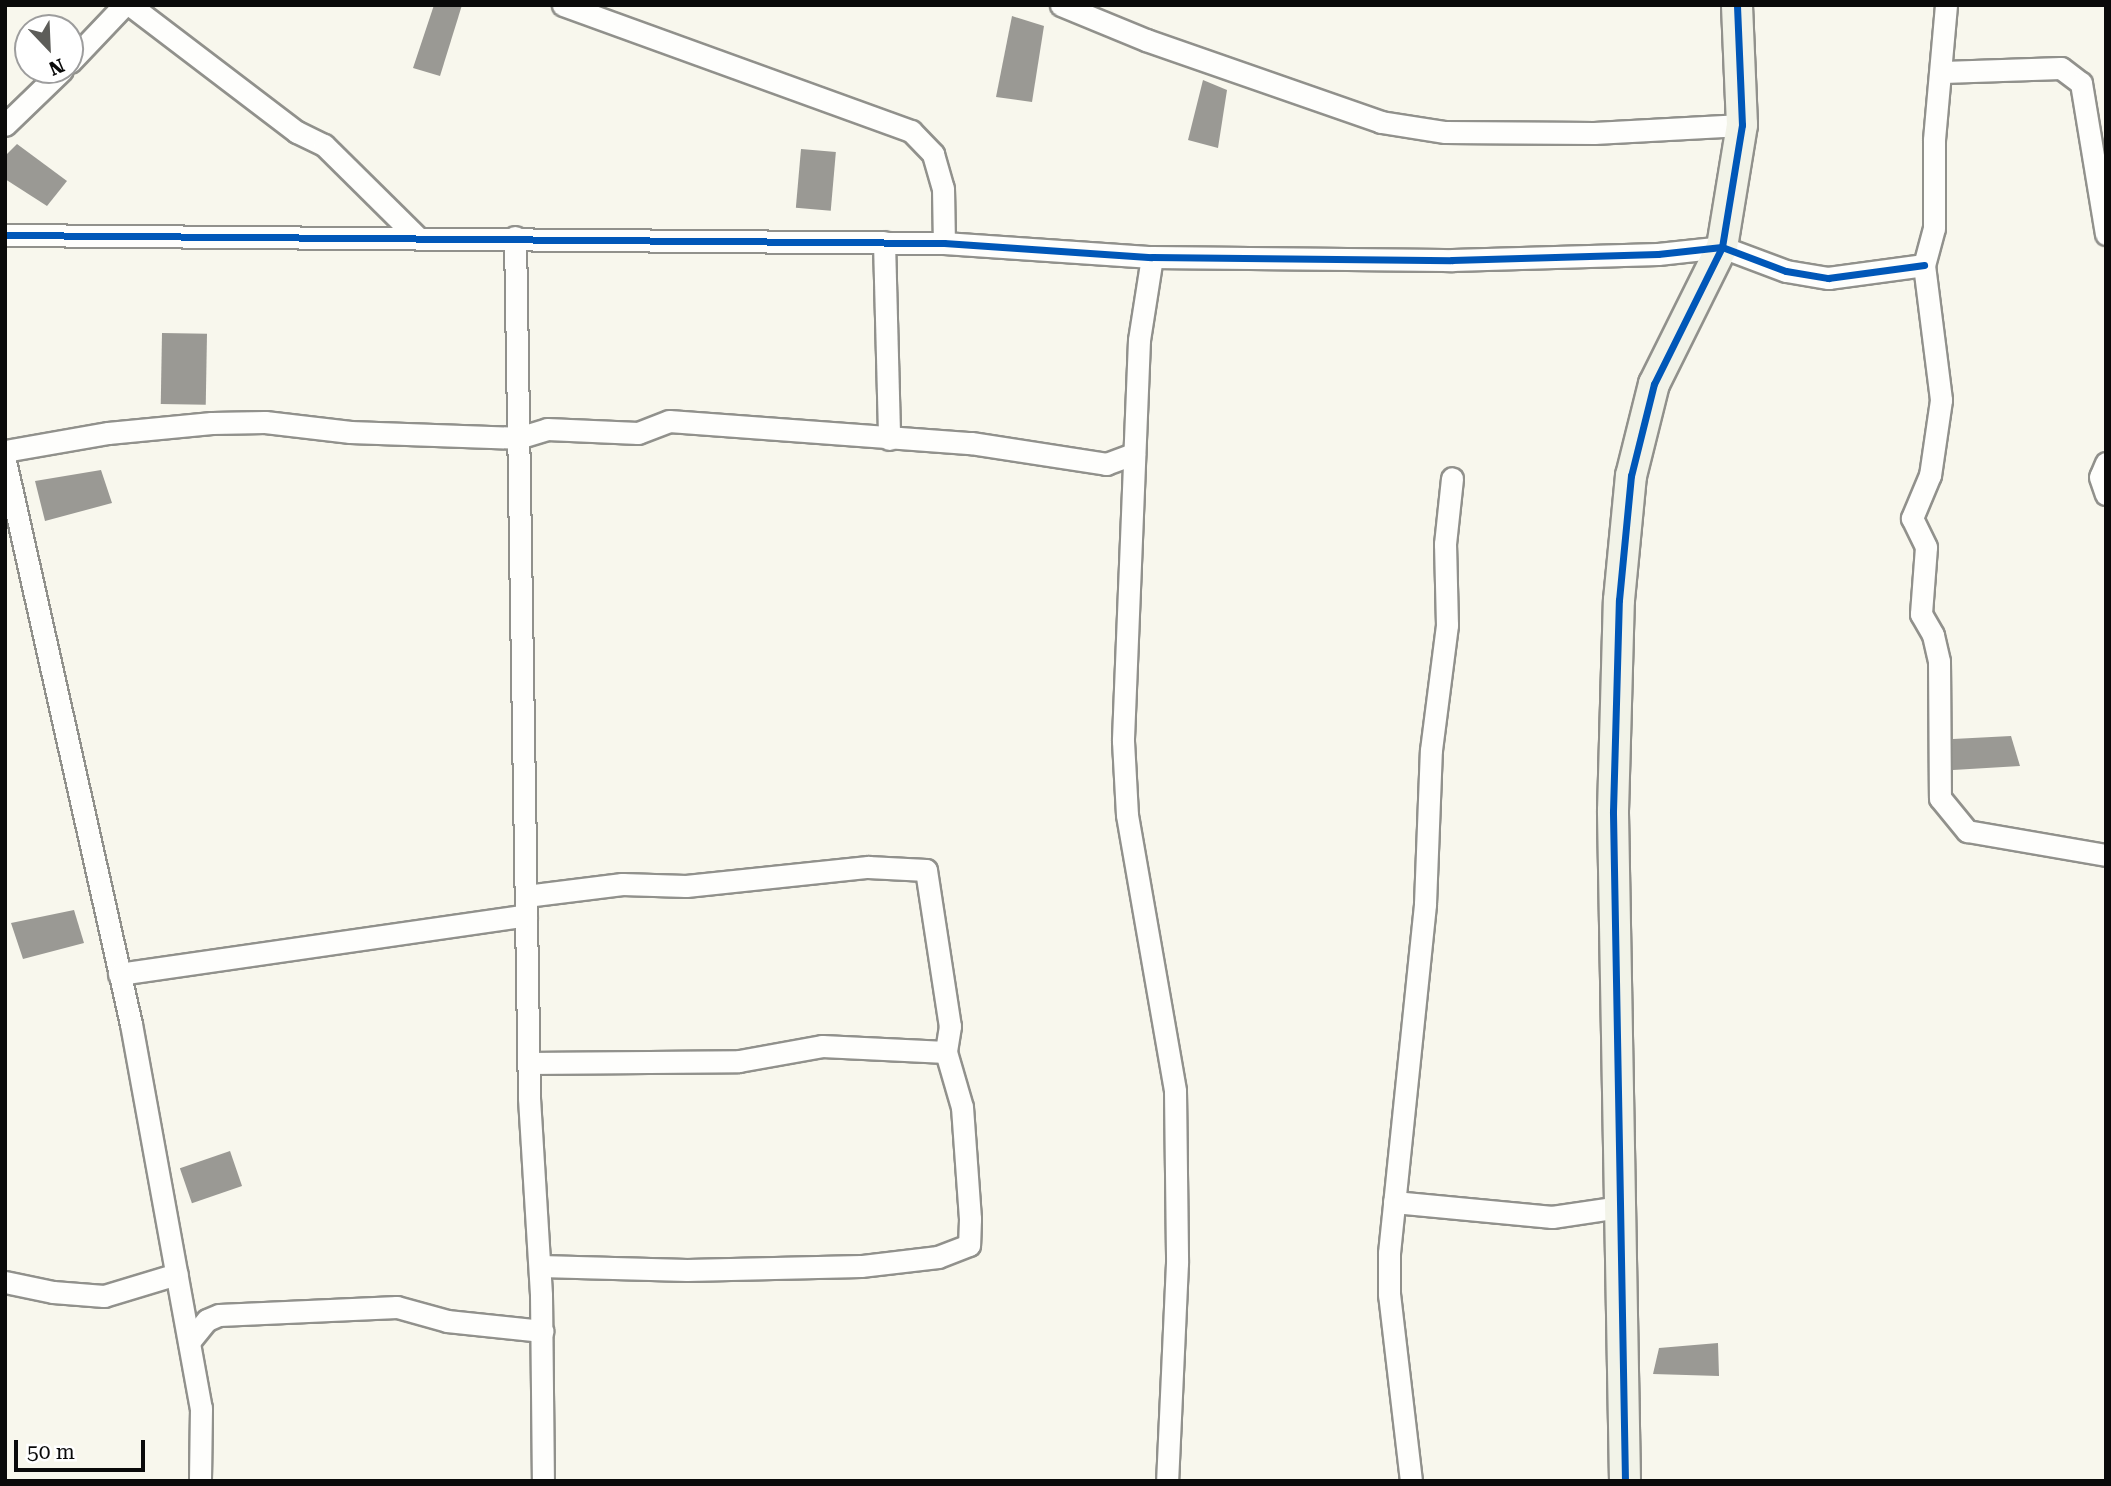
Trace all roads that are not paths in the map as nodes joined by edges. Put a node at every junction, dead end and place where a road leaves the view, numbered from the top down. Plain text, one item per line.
1 (124, 5) edge
2 (130, 5) edge
3 (563, 5) edge
4 (1061, 5) edge
5 (1737, 5) edge
6 (1946, 5) edge
7 (84, 47) edge
8 (1943, 72) junction
9 (47, 84) edge
10 (5, 125) edge
11 (1742, 125) junction
12 (5, 234) edge
13 (2106, 234) edge
14 (417, 236) junction
15 (515, 237) junction
16 (884, 242) junction
17 (944, 243) junction
18 (1722, 247) junction
19 (1153, 257) junction
20 (1924, 265) junction
21 (518, 438) junction
22 (889, 439) junction
23 (5, 452) edge
24 (1134, 454) junction
25 (5, 461) edge
26 (2106, 463) edge
27 (1452, 478) dead end
28 (2106, 494) edge
29 (2106, 855) edge
30 (526, 905) junction
31 (119, 974) junction
32 (946, 1052) junction
33 (528, 1063) junction
34 (1394, 1202) junction
35 (1620, 1207) junction
36 (540, 1266) junction
37 (177, 1274) junction
38 (5, 1282) edge
39 (542, 1331) junction
40 (189, 1342) junction
41 (200, 1481) edge
42 (543, 1481) edge
43 (1167, 1481) edge
44 (1411, 1481) edge
45 (1625, 1481) edge

1 - 7 street
2 - 14 street
3 - 17 street
4 - 11 street
5 - 11 street
6 - 8 street
8 - 13 street
8 - 20 street
9 - 10 street
11 - 18 street
12 - 14 street
14 - 15 street
15 - 16 street
15 - 21 street
16 - 17 street
16 - 22 street
17 - 19 street
18 - 19 street
18 - 20 street
18 - 35 street
19 - 24 street
20 - 29 street
21 - 22 street
21 - 23 street
21 - 30 street
22 - 24 street
24 - 43 street
25 - 31 street
26 - 28 street
27 - 34 street
30 - 31 street
30 - 32 street
30 - 33 street
31 - 37 street
32 - 33 street
32 - 36 street
33 - 36 street
34 - 35 street
34 - 44 street
35 - 45 street
36 - 39 street
37 - 38 street
37 - 40 street
39 - 40 street
39 - 42 street
40 - 41 street

